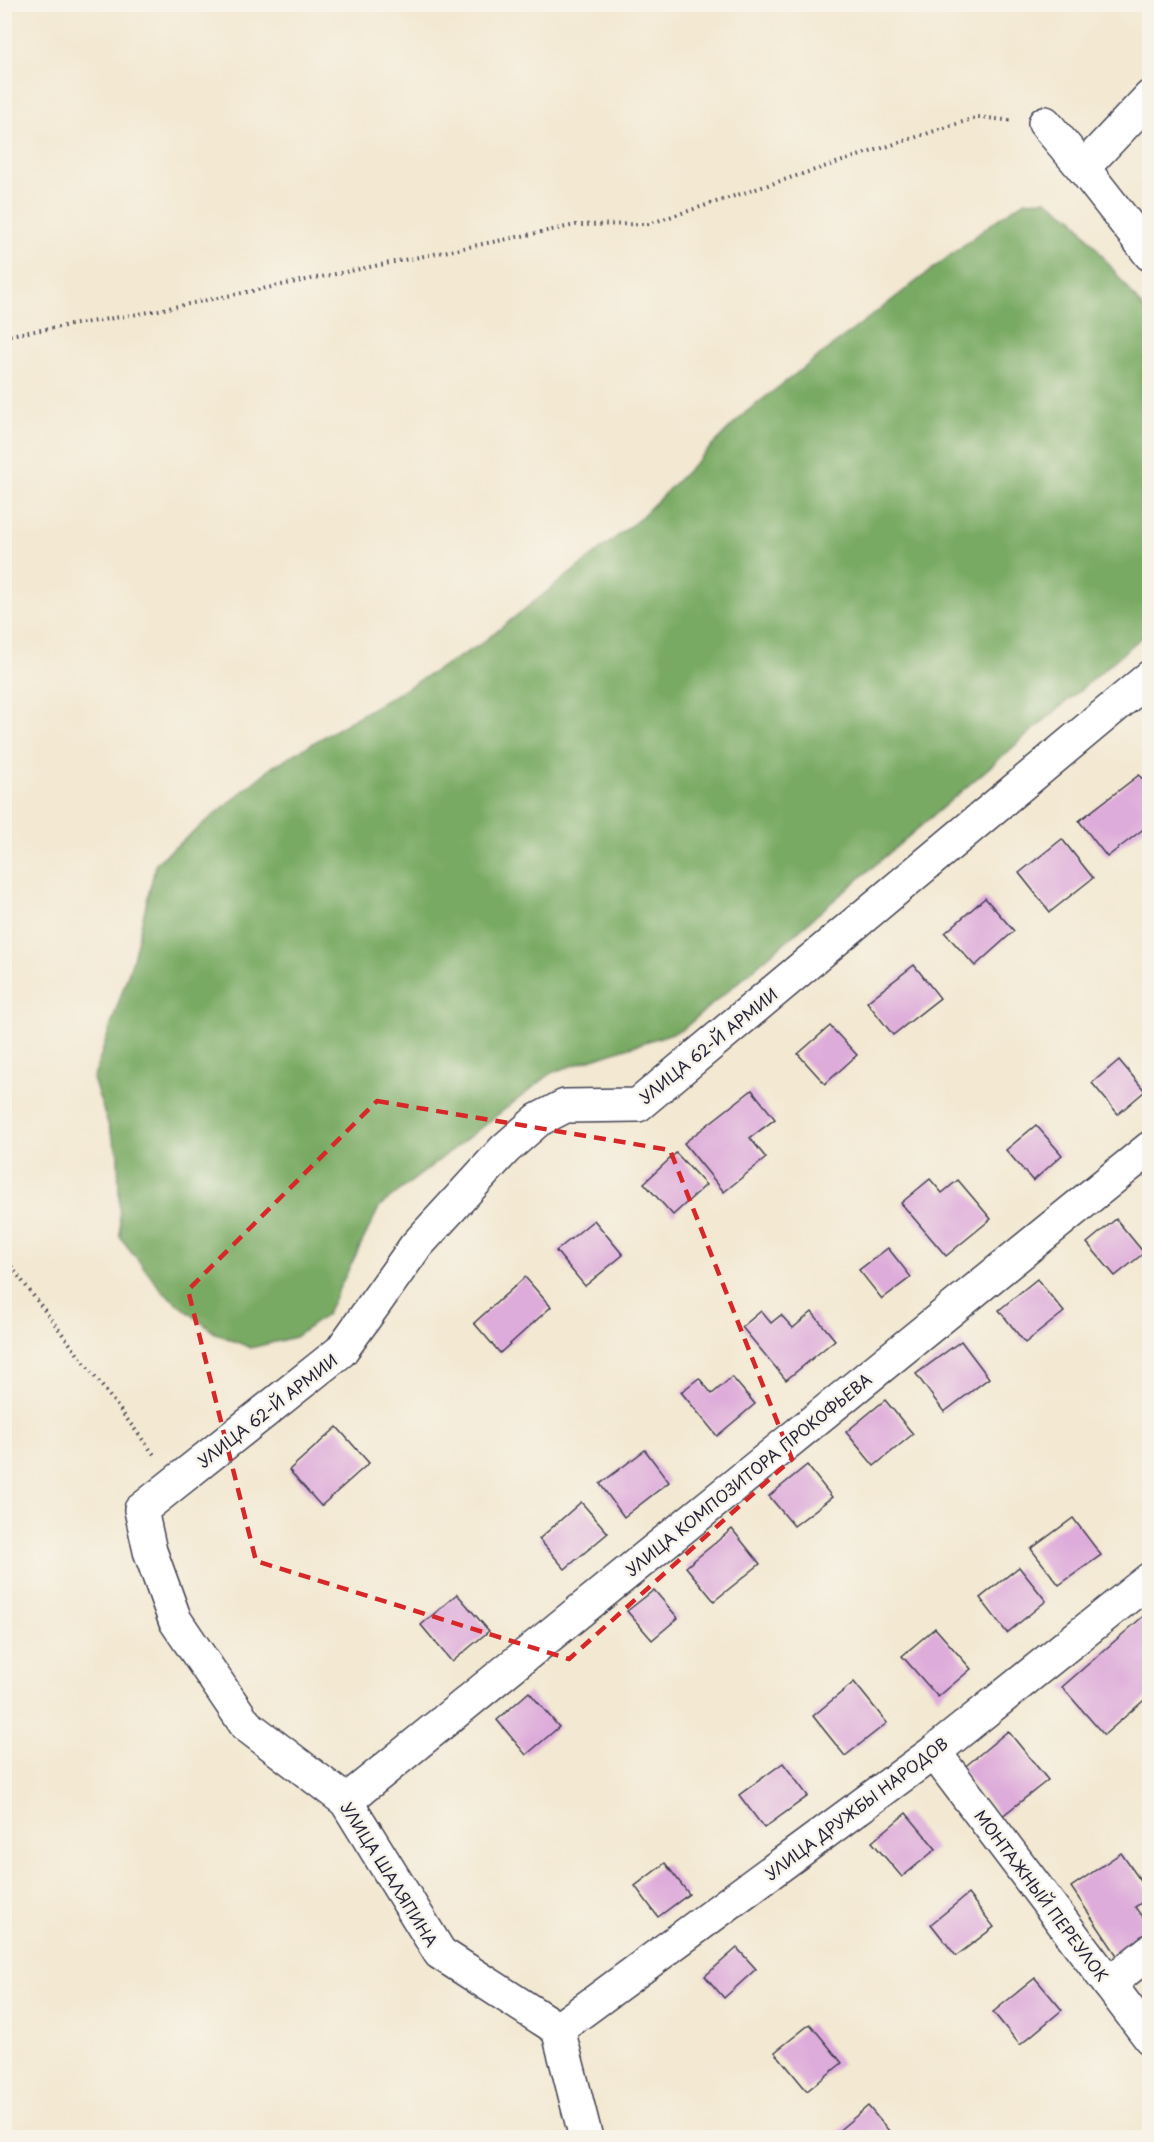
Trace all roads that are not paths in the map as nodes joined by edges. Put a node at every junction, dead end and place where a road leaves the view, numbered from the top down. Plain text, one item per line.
1 (1149, 97) edge
2 (1045, 123) road end
3 (1083, 168) junction
4 (1149, 254) edge
5 (1149, 677) edge
6 (1149, 1148) edge
7 (141, 1510) joint
8 (1149, 1579) edge
9 (934, 1752) junction
10 (346, 1801) junction
11 (1149, 1951) edge
12 (1109, 1984) junction
13 (558, 2030) junction
14 (1149, 2038) edge
15 (585, 2138) edge

1 - 3 street
2 - 3 street
3 - 4 street
5 - 7 street, УЛИЦА 62-Й АРМИИ
6 - 10 street, УЛИЦА КОМПОЗИТОРА ПРОКОФЬЕВА
7 - 10 street, УЛИЦА ШАЛЯПИНА
8 - 9 street, УЛИЦА ДРУЖБЫ НАРОДОВ
9 - 12 street, МОНТАЖНЫЙ ПЕРЕУЛОК
9 - 13 street, УЛИЦА ДРУЖБЫ НАРОДОВ
10 - 13 street, УЛИЦА ШАЛЯПИНА
11 - 12 street
12 - 14 street, МОНТАЖНЫЙ ПЕРЕУЛОК
13 - 15 street

